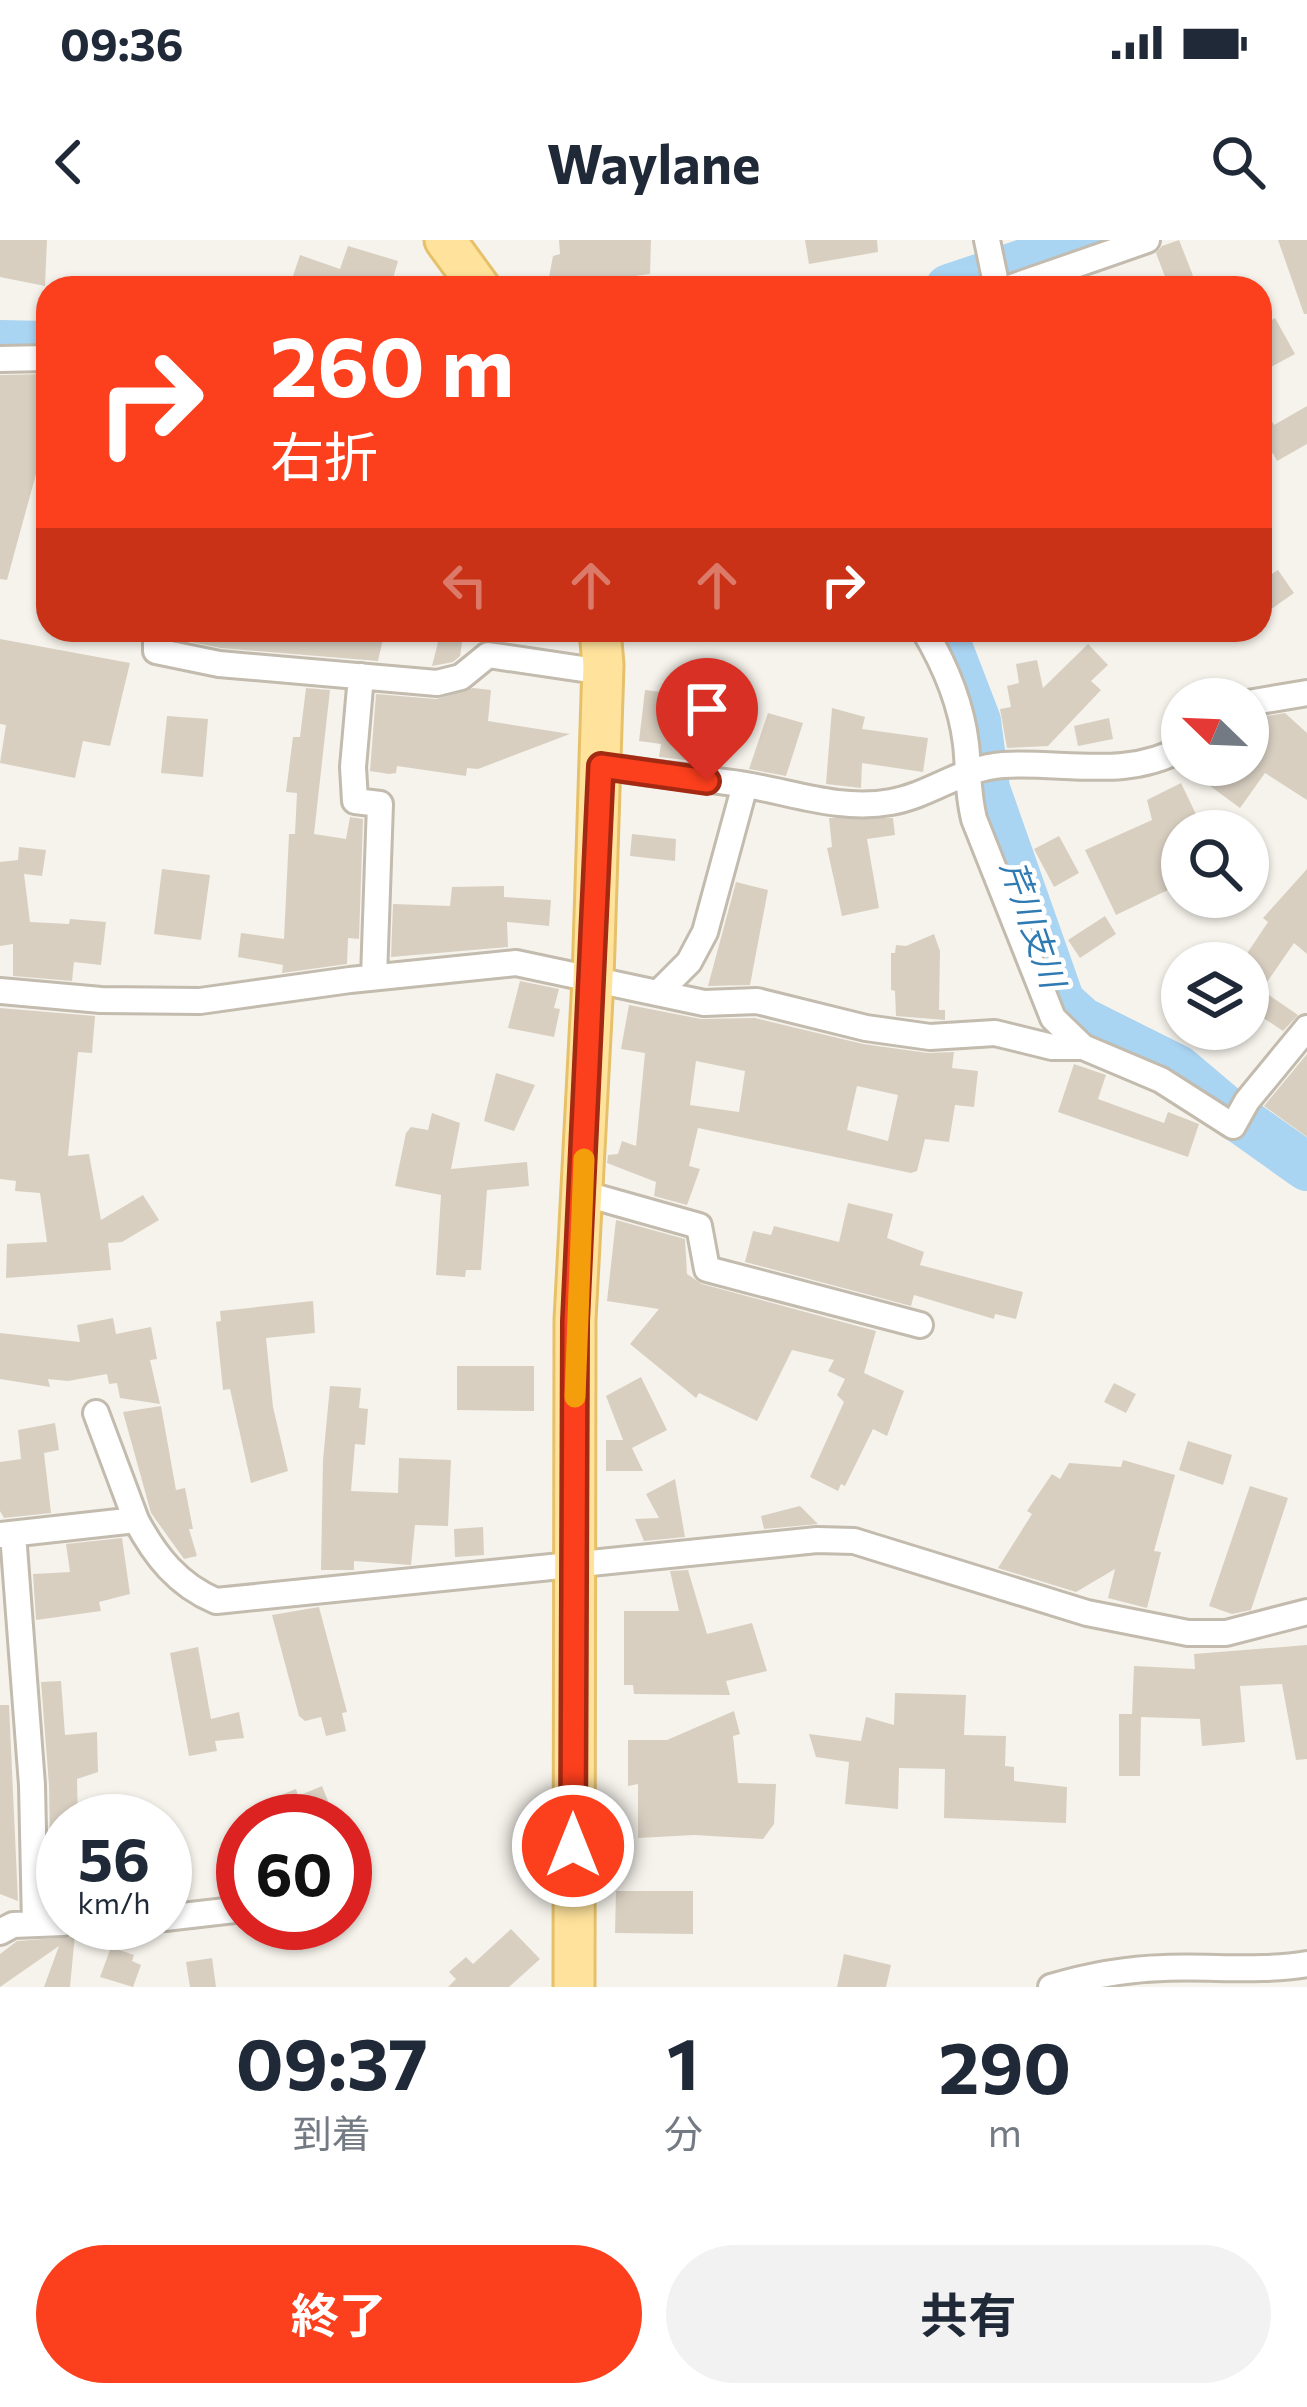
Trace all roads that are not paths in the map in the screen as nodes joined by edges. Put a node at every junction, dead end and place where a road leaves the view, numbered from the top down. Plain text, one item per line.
1 (445, 240) edge
2 (987, 240) edge
3 (1147, 240) edge
4 (471, 276) edge
5 (997, 276) edge
6 (1020, 276) edge
7 (36, 358) edge
8 (0, 359) edge
9 (156, 642) edge
10 (601, 642) edge
11 (930, 642) edge
12 (603, 672) junction
13 (361, 676) junction
14 (1307, 693) edge
15 (1269, 699) edge
16 (1161, 759) edge
17 (601, 766) junction
18 (970, 770) junction
19 (745, 785) junction
20 (374, 977) junction
21 (593, 979) junction
22 (0, 991) edge
23 (658, 993) junction
24 (1307, 1028) edge
25 (1083, 1047) junction
26 (582, 1193) junction
27 (920, 1324) dead end
28 (96, 1413) dead end
29 (136, 1520) junction
30 (7, 1534) edge
31 (573, 1563) junction
32 (1307, 1612) edge
33 (35, 1924) joint
34 (0, 1932) edge
35 (1307, 1964) edge
36 (574, 1987) edge
37 (1052, 1987) edge

1 - 4 main road
2 - 5 street
3 - 6 street
7 - 8 street
9 - 13 street
10 - 12 main road
11 - 18 street
12 - 13 street
12 - 17 main road
13 - 20 street
14 - 15 street
16 - 18 street
17 - 19 street
17 - 21 main road
18 - 19 street
18 - 25 street
19 - 23 street
20 - 21 street
20 - 22 street
21 - 23 street
21 - 26 main road
23 - 25 street
24 - 25 street
26 - 27 street
26 - 31 main road
28 - 29 street
29 - 30 street
29 - 31 street
30 - 33 street
31 - 32 street
31 - 36 main road
33 - 34 street
35 - 37 street

